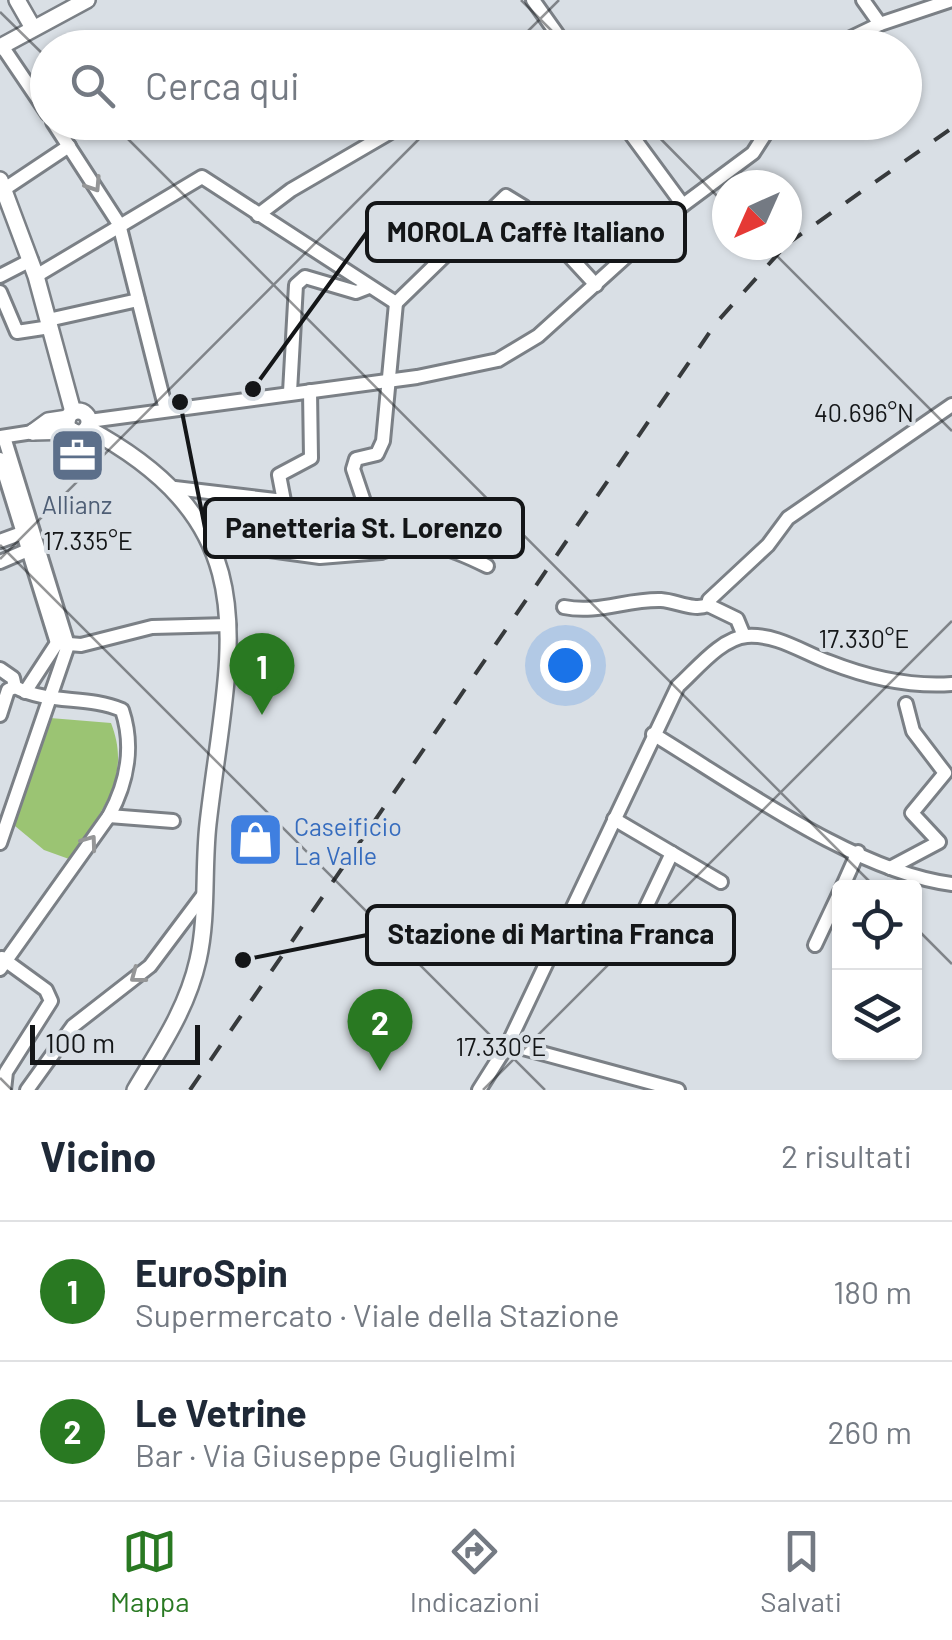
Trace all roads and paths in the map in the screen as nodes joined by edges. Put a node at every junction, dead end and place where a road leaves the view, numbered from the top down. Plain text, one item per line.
1 (17, 0) edge
2 (87, 0) edge
3 (533, 0) edge
4 (864, 0) edge
5 (952, 0) edge
6 (880, 24) junction
7 (33, 28) junction
8 (554, 30) edge
9 (868, 30) edge
10 (1, 46) edge
11 (30, 88) edge
12 (64, 140) edge
13 (377, 140) edge
14 (635, 140) edge
15 (761, 140) edge
16 (68, 146) junction
17 (2, 187) edge
18 (682, 205) junction
19 (258, 215) junction
20 (119, 224) junction
21 (34, 268) junction
22 (0, 276) edge
23 (596, 285) junction
24 (369, 287) junction
25 (0, 292) edge
26 (138, 300) junction
27 (396, 303) junction
28 (49, 323) junction
29 (388, 378) junction
30 (310, 391) junction
31 (290, 392) junction
32 (952, 405) edge
33 (166, 410) junction
34 (78, 422) junction
35 (33, 432) joint
36 (2, 437) edge
37 (0, 459) edge
38 (175, 488) junction
39 (279, 500) junction
40 (22, 533) junction
41 (0, 542) edge
42 (210, 542) junction
43 (28, 550) junction
44 (292, 551) junction
45 (381, 552) junction
46 (0, 562) edge
47 (486, 566) dead end
48 (708, 605) junction
49 (564, 607) dead end
50 (230, 625) junction
51 (744, 636) junction
52 (62, 644) junction
53 (0, 669) edge
54 (952, 684) edge
55 (12, 688) edge
56 (50, 700) junction
57 (906, 704) dead end
58 (0, 716) edge
59 (653, 734) junction
60 (109, 816) junction
61 (614, 819) junction
62 (173, 821) dead end
63 (3, 823) edge
64 (0, 843) edge
65 (858, 852) junction
66 (672, 853) junction
67 (890, 868) junction
68 (845, 880) edge
69 (721, 882) dead end
70 (952, 884) edge
71 (204, 894) junction
72 (832, 910) edge
73 (639, 922) dead end
74 (816, 945) dead end
75 (2, 962) edge
76 (508, 1044) junction
77 (641, 1086) edge
78 (4, 1090) edge
79 (27, 1090) edge
80 (135, 1090) edge
81 (479, 1090) edge
82 (678, 1090) edge

1 - 7 main road
2 - 7 main road
3 - 8 street
4 - 6 street
5 - 6 street
6 - 9 street
7 - 10 main road
10 - 11 street
12 - 16 street
13 - 19 street
14 - 18 street
15 - 18 street
16 - 17 street
16 -> 20 street
17 - 21 main road
18 - 23 street
19 - 20 street
19 - 24 street
20 - 21 street
20 - 26 street
21 - 22 street
21 - 28 main road
23 - 27 street
23 - 29 street
24 - 27 street
24 - 31 street
25 - 28 street
26 - 28 street
26 - 33 street
27 - 29 street
28 - 34 main road
29 - 30 street
29 - 45 street
30 - 31 street
30 - 39 street
31 - 33 street
32 - 48 street
33 - 34 street
34 - 35 main road
34 - 38 main road
35 - 36 street
36 - 52 street
37 - 40 street
38 - 39 street
38 - 42 main road
39 - 44 street
40 - 41 street
40 - 43 street
42 - 44 street
42 - 50 main road
43 - 46 street
43 - 52 street
44 - 45 street
45 - 47 street
48 - 49 street
48 - 51 street
50 - 52 street
50 - 71 main road
51 - 54 street
51 - 59 street
52 - 55 street
52 - 56 street
53 - 55 street
55 - 56 street
55 - 58 street
56 - 60 street
56 - 63 street
57 - 67 street
59 - 61 street
59 - 65 street
60 - 62 street
75 -> 60 street
61 - 66 street
61 - 76 street
63 - 64 street
65 - 67 street
65 - 68 street
66 - 69 street
66 - 73 street
67 - 70 street
71 -> 79 street
71 - 80 main road
72 - 74 street
75 - 78 street
76 - 77 street
76 - 81 street
77 - 82 street

